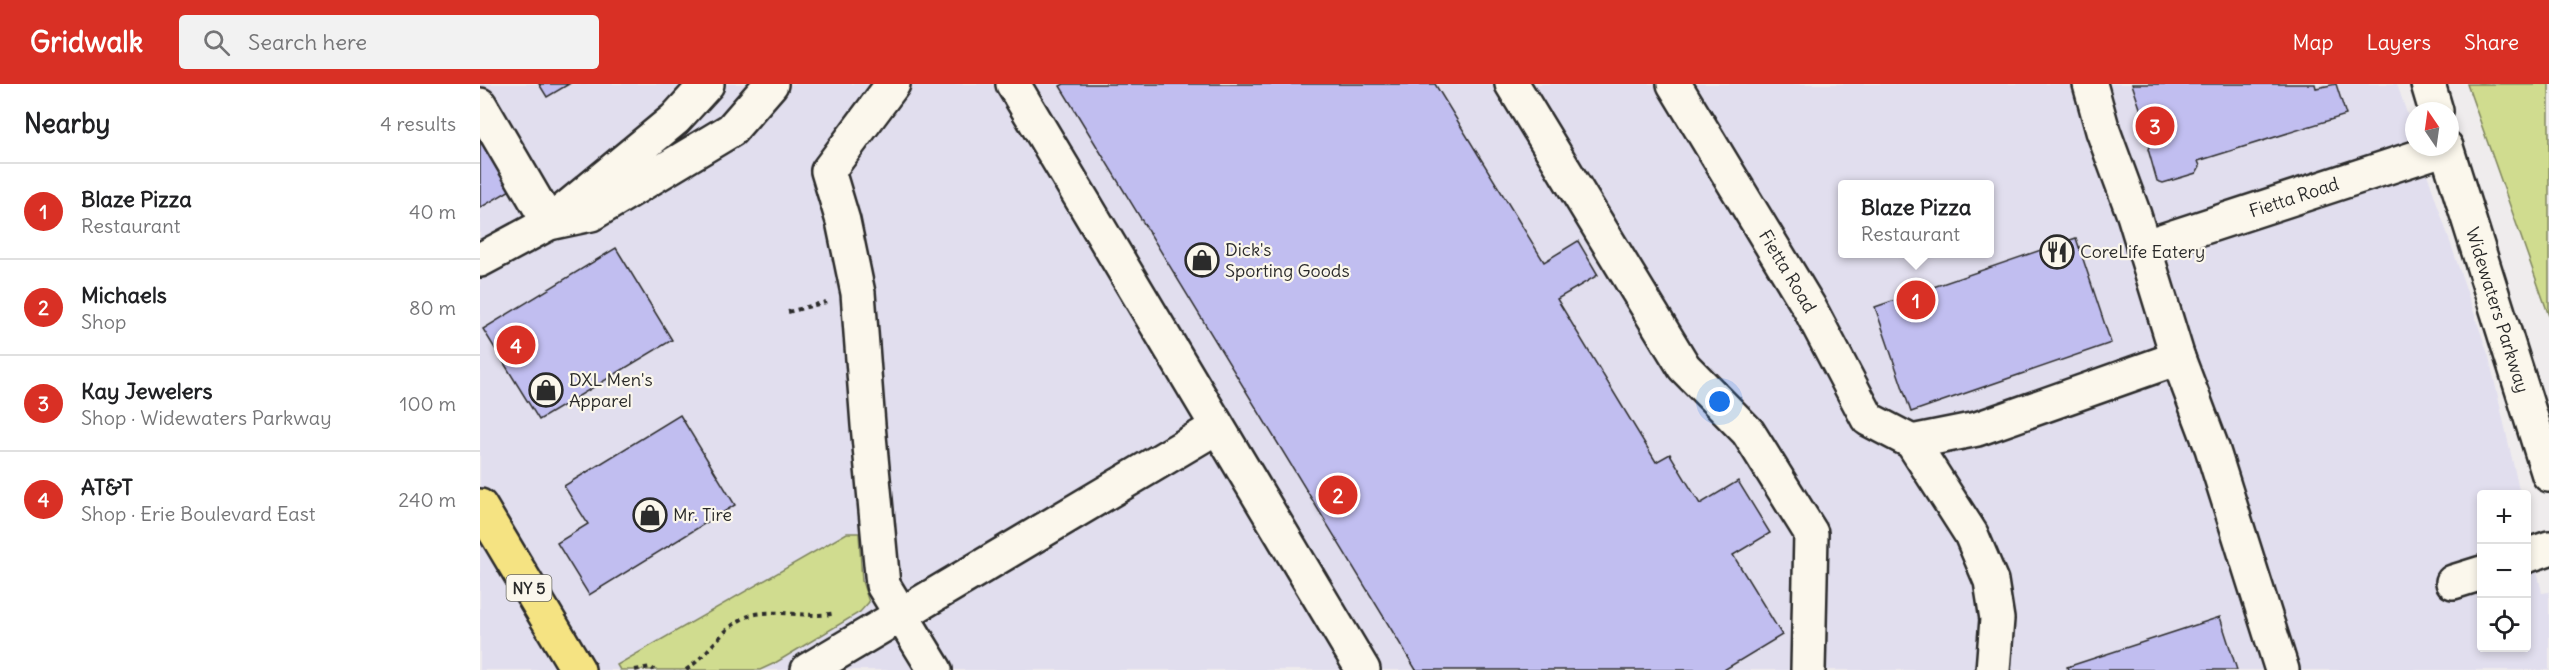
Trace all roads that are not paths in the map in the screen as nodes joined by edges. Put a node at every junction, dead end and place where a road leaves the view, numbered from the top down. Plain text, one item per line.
1 (707, 84) edge
2 (771, 84) edge
3 (894, 84) edge
4 (1013, 84) edge
5 (1512, 84) edge
6 (1674, 84) edge
7 (2090, 84) edge
8 (2428, 84) edge
9 (2433, 102) edge
10 (480, 105) edge
11 (2418, 156) edge
12 (2449, 156) edge
13 (549, 224) junction
14 (2143, 246) junction
15 (480, 260) edge
16 (2178, 358) junction
17 (1217, 427) junction
18 (1912, 442) junction
19 (2549, 474) edge
20 (480, 506) edge
21 (2549, 548) edge
22 (2531, 554) edge
23 (902, 616) junction
24 (578, 670) edge
25 (808, 670) edge
26 (935, 670) edge
27 (1363, 670) edge
28 (1808, 670) edge
29 (1993, 670) edge
30 (2282, 670) edge

1 - 13 street
2 - 13 street
3 - 23 street
4 - 17 street
5 - 28 street
6 - 18 street, Fietta Road
7 - 14 street
8 - 9 street
10 - 13 street
11 - 14 street, Fietta Road
12 - 19 street, Widewaters Parkway
13 - 15 street
14 - 16 street
16 - 18 street
16 - 30 street
17 - 23 street
17 - 27 street
18 - 29 street
20 - 24 main road, NY 5
21 - 22 street
23 - 25 street
23 - 26 street

